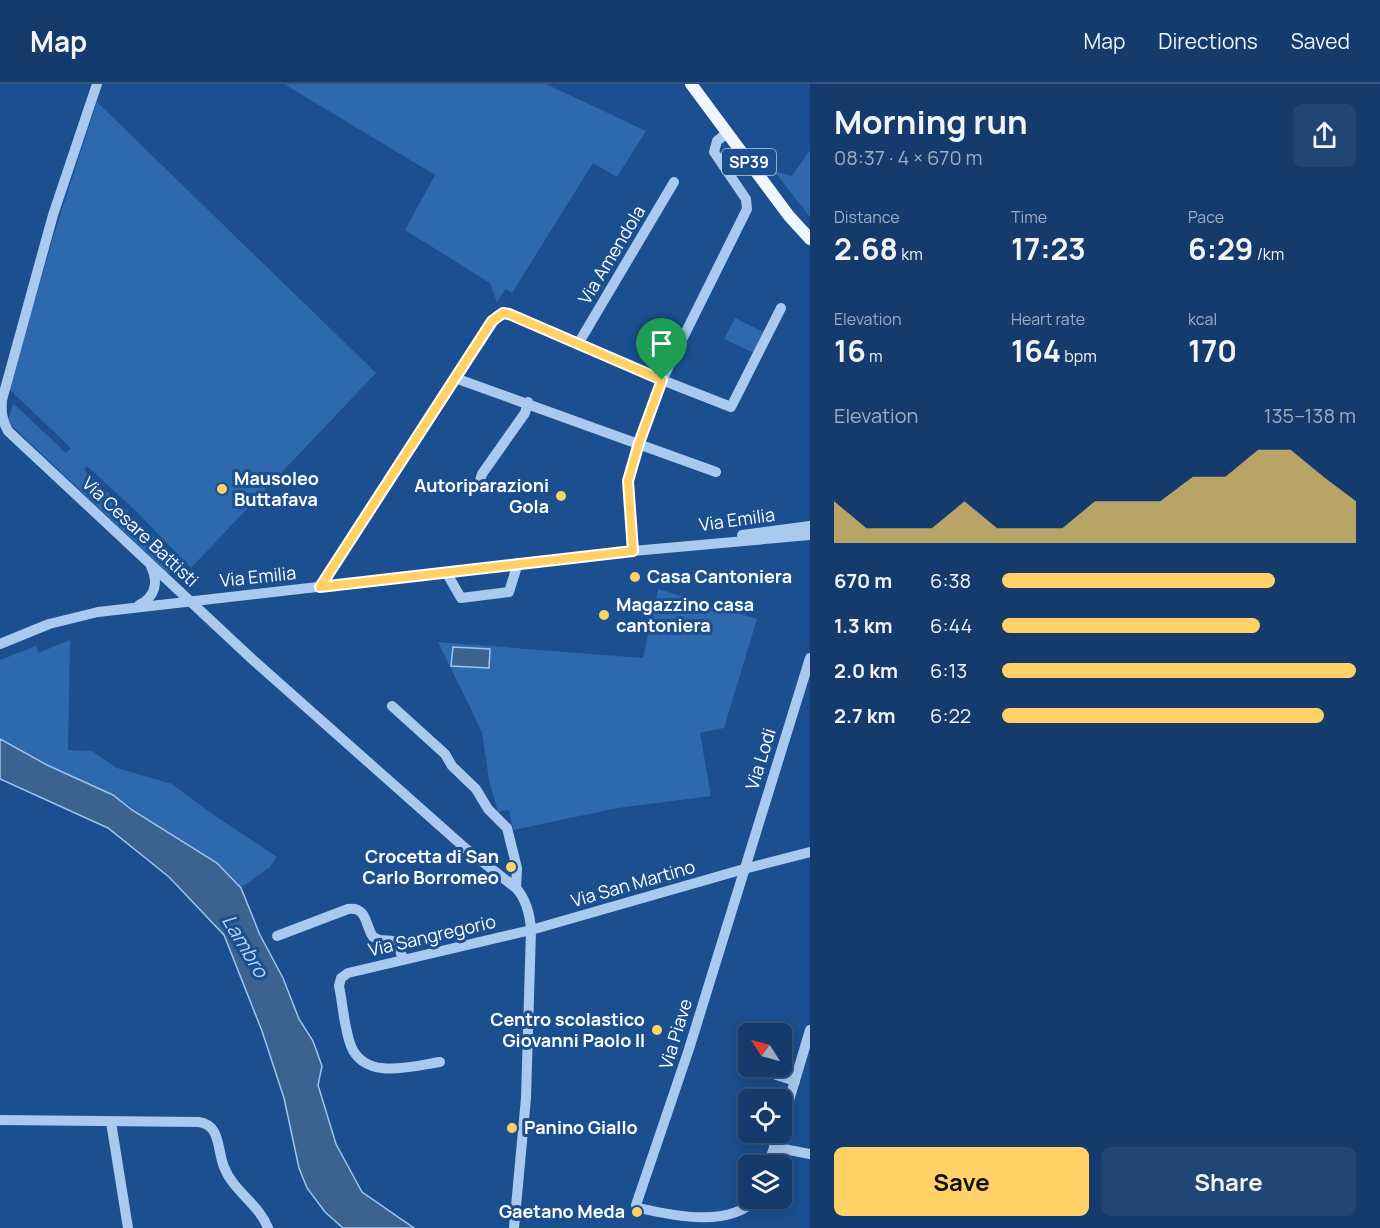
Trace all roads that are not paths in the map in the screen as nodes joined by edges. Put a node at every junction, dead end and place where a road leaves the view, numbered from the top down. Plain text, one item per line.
1 (97, 84) edge
2 (691, 84) edge
3 (727, 133) junction
4 (674, 182) dead end
5 (810, 239) edge
6 (781, 308) dead end
7 (578, 344) junction
8 (455, 378) junction
9 (662, 380) junction
10 (528, 402) junction
11 (639, 443) junction
12 (716, 472) dead end
13 (478, 487) dead end
14 (810, 526) edge
15 (810, 536) edge
16 (668, 547) junction
17 (633, 551) junction
18 (149, 563) junction
19 (518, 563) junction
20 (446, 572) junction
21 (320, 587) junction
22 (190, 602) junction
23 (133, 608) junction
24 (0, 644) edge
25 (810, 658) edge
26 (392, 706) dead end
27 (810, 852) edge
28 (744, 869) junction
29 (516, 888) junction
30 (531, 930) junction
31 (277, 936) dead end
32 (403, 959) junction
33 (810, 1030) edge
34 (440, 1062) dead end
35 (783, 1077) edge
36 (795, 1081) junction
37 (792, 1091) edge
38 (0, 1120) edge
39 (111, 1122) junction
40 (775, 1143) edge
41 (774, 1147) junction
42 (810, 1154) edge
43 (771, 1155) edge
44 (744, 1209) edge
45 (128, 1228) edge
46 (268, 1228) edge
47 (514, 1228) edge

1 - 18 street, Via Cesare Battisti
2 - 3 main road, SP39
3 - 5 main road, SP39
3 - 9 street
4 - 7 street, Via Amendola
6 - 9 street
7 - 8 street
7 - 9 street
8 - 10 street
8 - 21 street
9 - 11 street
10 - 11 street
10 - 13 street
11 - 12 street
11 - 17 street
14 - 16 street, Via Emilia
15 - 16 street, Via Emilia
16 - 17 street, Via Emilia
17 - 19 street, Via Emilia
18 - 22 street, Via Cesare Battisti
18 - 23 street
19 - 20 street, Via Emilia
19 - 20 street
20 - 21 street, Via Emilia
21 - 22 street, Via Emilia
22 - 23 street, Via Emilia
22 - 29 street, Via Cesare Battisti
23 - 24 street, Via Emilia
25 - 28 street, Via Lodi
26 - 29 street
27 - 28 street, Via San Martino
28 - 30 street, Via San Martino
28 - 44 street, Via Piave
29 - 30 street, Via Cesare Battisti
30 - 32 street, Via Sangregorio
30 - 47 street, Via Cesare Battisti
31 - 32 street
32 - 34 street, Via Sangregorio
33 - 36 street
35 - 36 street
36 - 37 street
38 - 39 street
39 - 45 street
39 - 46 street
40 - 41 street
41 - 42 street
41 - 43 street

